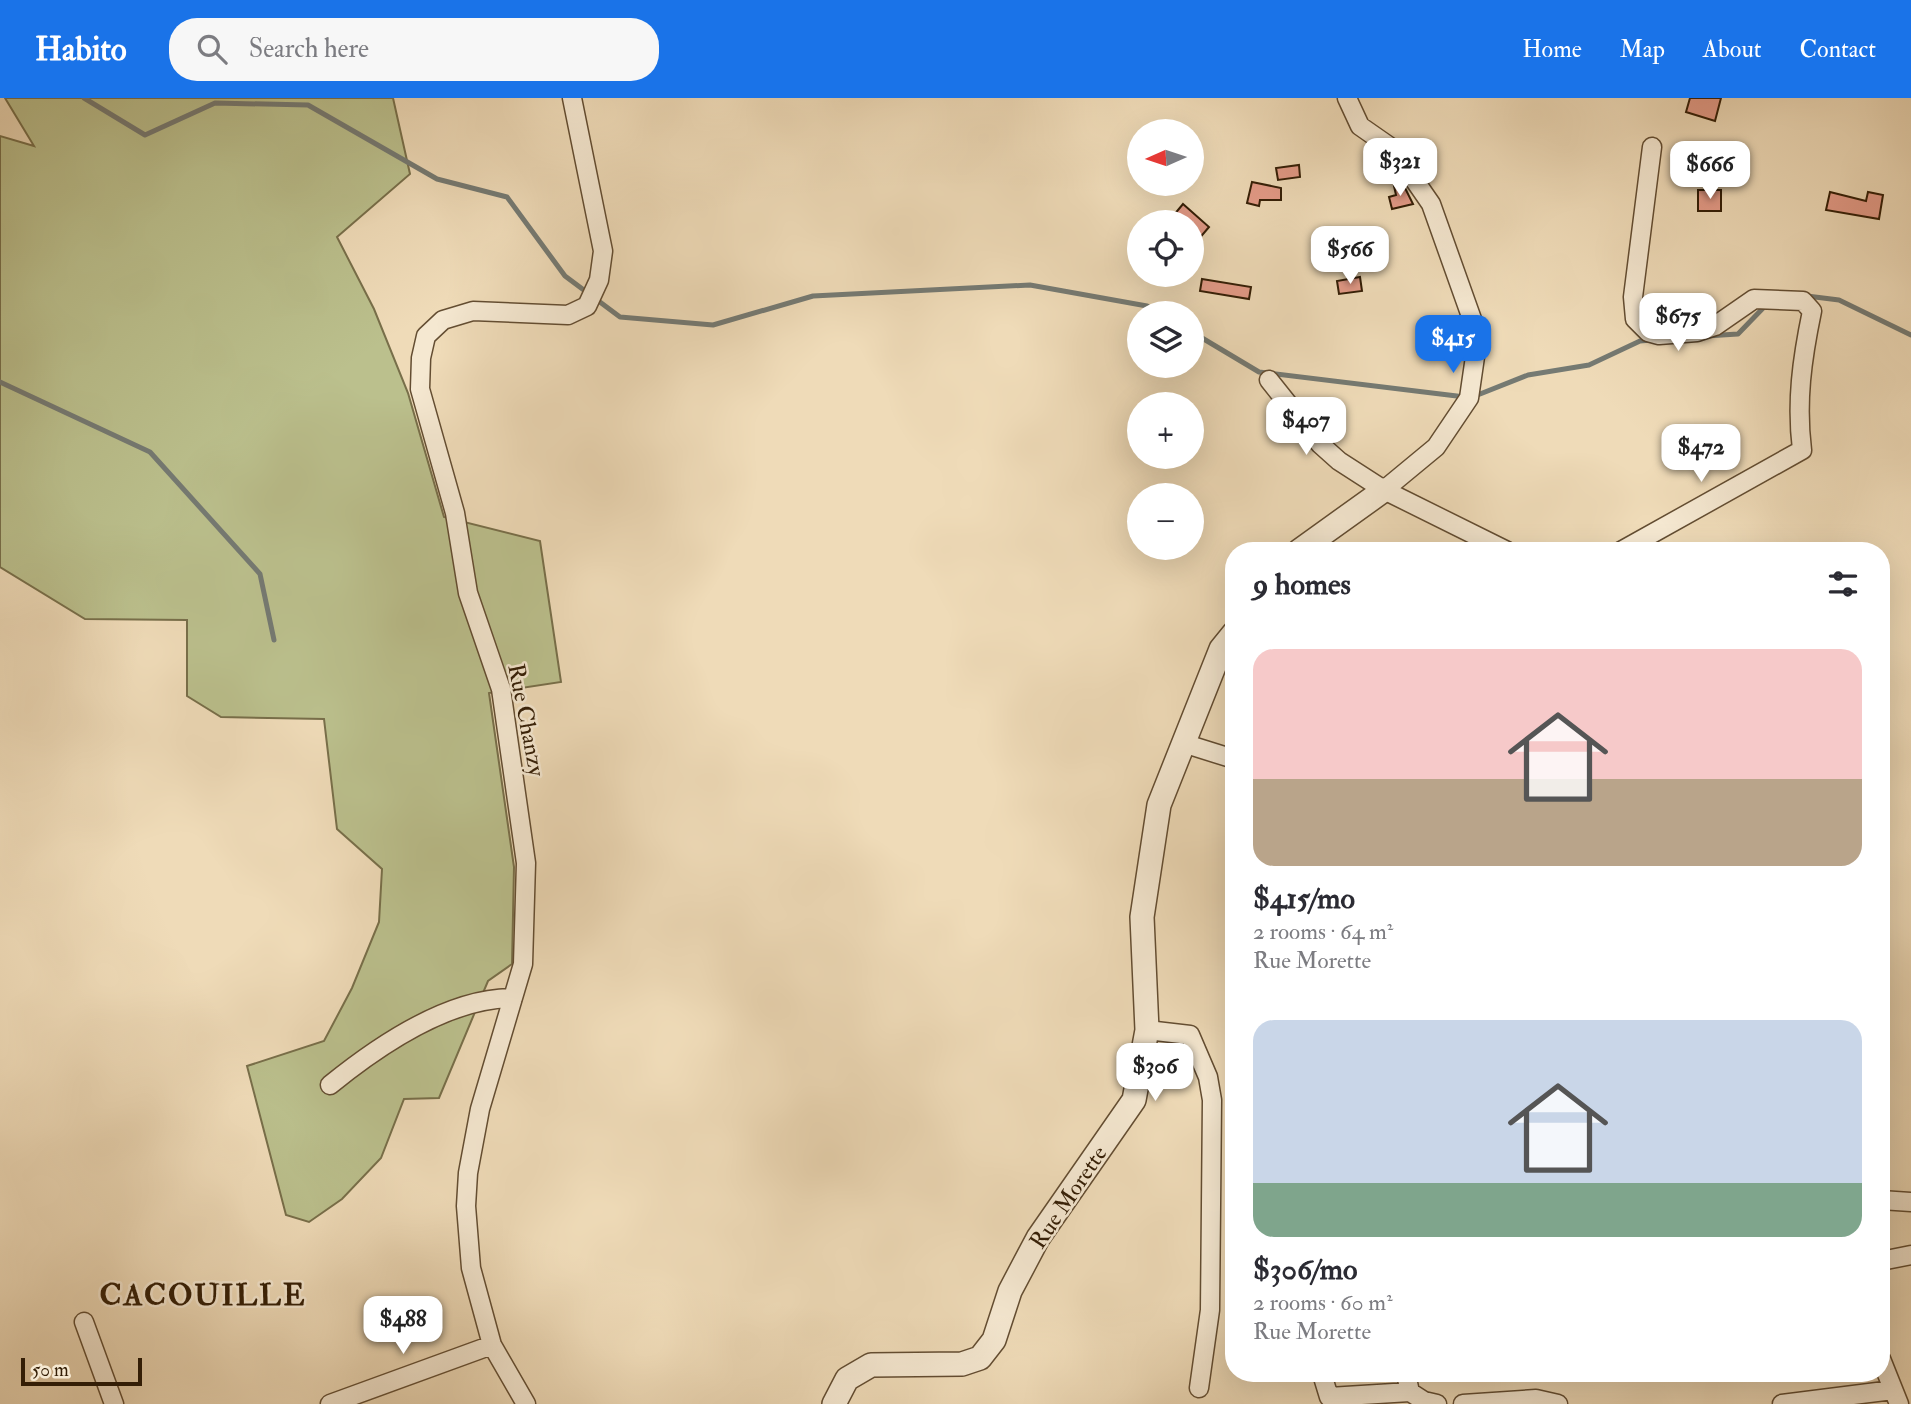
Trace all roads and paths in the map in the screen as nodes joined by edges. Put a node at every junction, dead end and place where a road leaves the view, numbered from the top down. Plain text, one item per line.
1 (572, 98) edge
2 (1347, 98) edge
3 (1652, 147) dead end
4 (1269, 380) dead end
5 (1384, 490) junction
6 (1312, 542) edge
7 (1489, 542) edge
8 (1637, 542) edge
9 (1225, 644) edge
10 (1186, 744) junction
11 (1225, 757) edge
12 (513, 998) junction
13 (1147, 1030) junction
14 (330, 1085) dead end
15 (1890, 1201) edge
16 (1911, 1202) edge
17 (1911, 1255) edge
18 (1890, 1259) edge
19 (84, 1322) dead end
20 (492, 1345) junction
21 (1324, 1382) edge
22 (1408, 1382) edge
23 (1199, 1388) dead end
24 (1410, 1392) junction
25 (1896, 1397) edge
26 (1555, 1403) edge
27 (114, 1404) edge
28 (330, 1404) edge
29 (526, 1404) edge
30 (834, 1404) edge
31 (1437, 1404) edge
32 (1463, 1404) edge
33 (1782, 1404) edge

1 - 12 street, Rue Chanzy
2 - 5 street
3 - 8 street
4 - 5 street
5 - 6 street
5 - 7 street
9 - 10 street, Rue Morette
10 - 11 street
10 - 13 street, Rue Morette
12 - 14 street
12 - 20 street, Rue Chanzy
13 - 23 street
13 - 30 street, Rue Morette
15 - 16 street
17 - 18 street
19 - 27 street
20 - 28 street
20 - 29 street, Rue Chanzy
21 - 24 street
22 - 24 street
24 - 31 street
25 - 33 street
26 - 32 street

